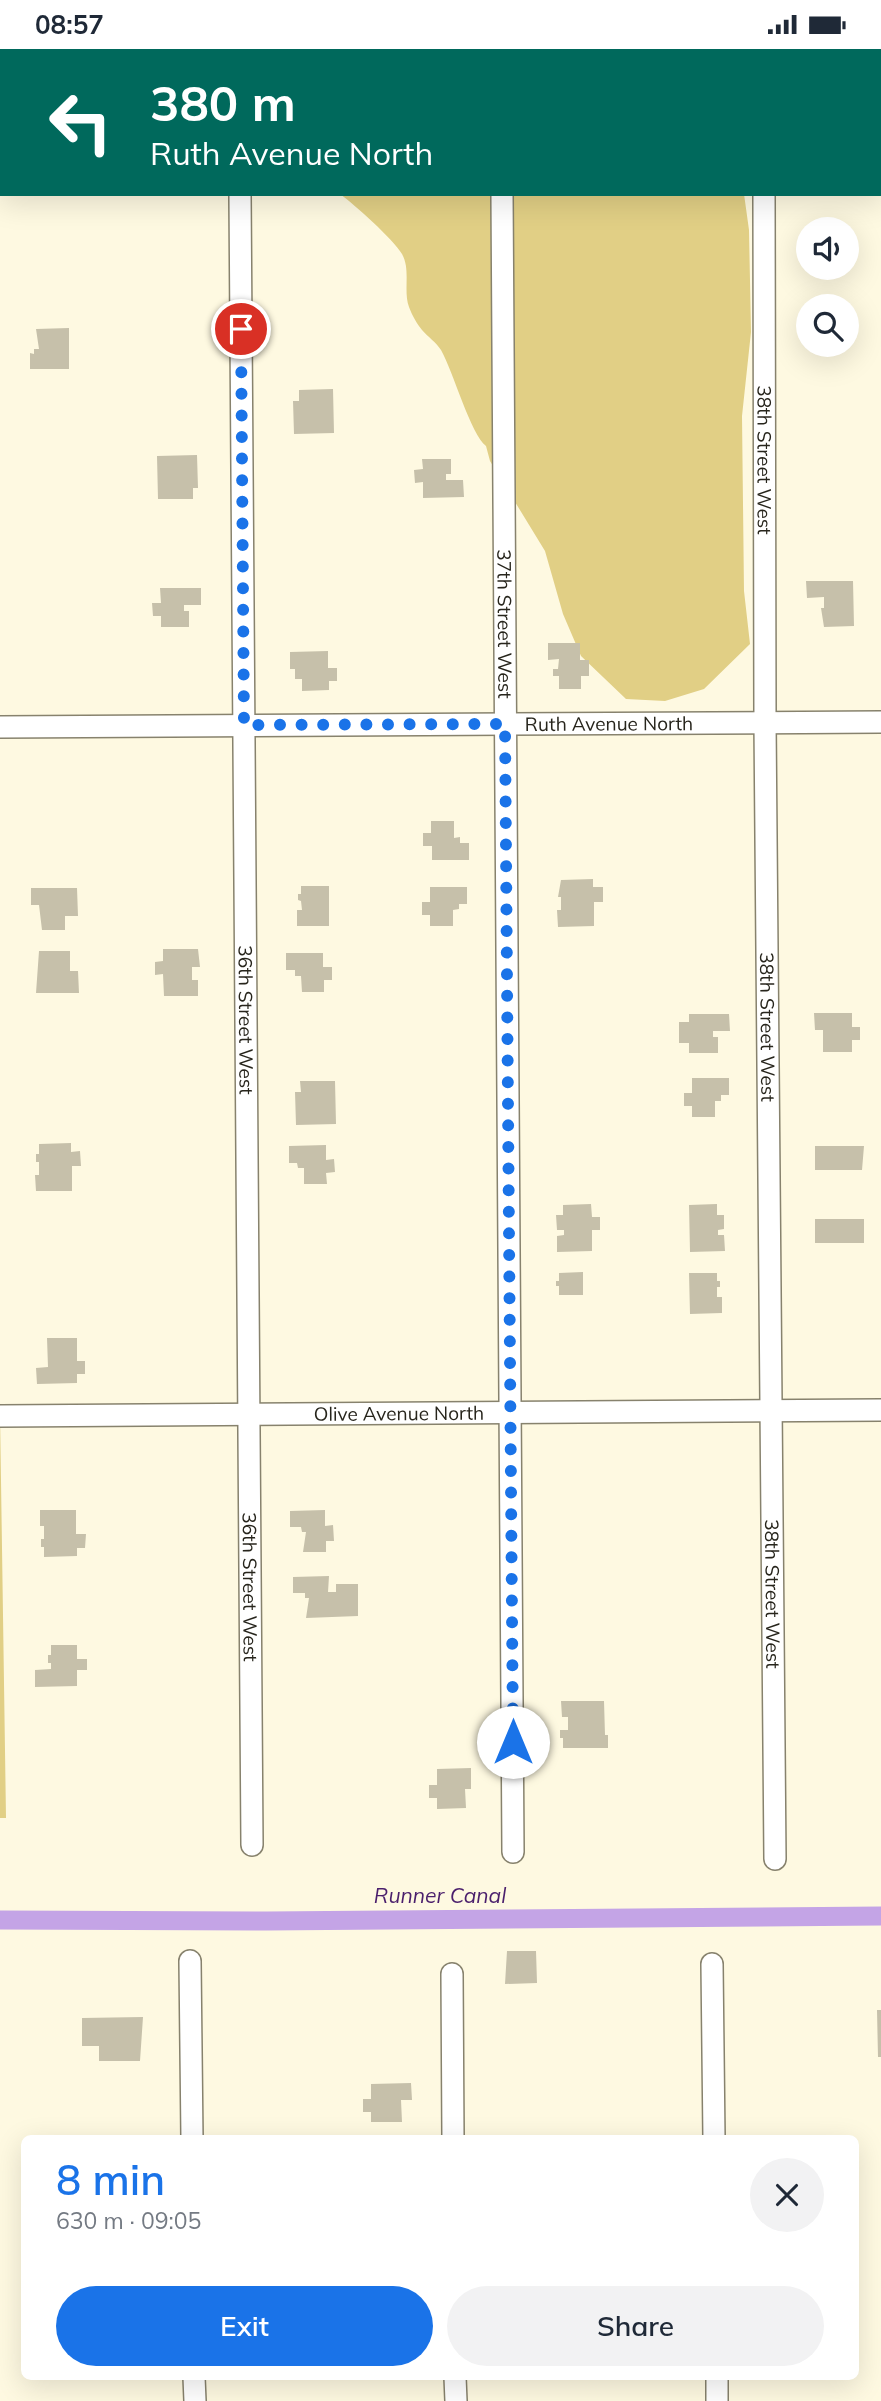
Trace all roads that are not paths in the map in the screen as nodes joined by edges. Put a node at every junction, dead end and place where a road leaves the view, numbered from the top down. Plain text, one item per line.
1 (240, 196) edge
2 (502, 196) edge
3 (764, 196) edge
4 (881, 722) edge
5 (765, 723) junction
6 (505, 724) junction
7 (244, 725) junction
8 (0, 727) edge
9 (881, 1410) edge
10 (773, 1411) junction
11 (510, 1412) junction
12 (248, 1415) junction
13 (0, 1416) edge
14 (252, 1845) dead end
15 (513, 1852) dead end
16 (775, 1859) dead end
17 (190, 1961) dead end
18 (712, 1964) dead end
19 (452, 1974) dead end
20 (192, 2135) edge
21 (453, 2135) edge
22 (714, 2135) edge
23 (194, 2380) edge
24 (455, 2380) edge
25 (717, 2380) edge
26 (195, 2401) edge
27 (456, 2401) edge
28 (717, 2401) edge

1 - 7 street, 36th Street West
2 - 6 street, 37th Street West
3 - 5 street, 38th Street West
4 - 5 street, Ruth Avenue North
5 - 6 street, Ruth Avenue North
5 - 10 street, 38th Street West
6 - 7 street, Ruth Avenue North
6 - 11 street, 37th Street West
7 - 8 street, Ruth Avenue North
7 - 12 street, 36th Street West
9 - 10 street, Olive Avenue North
10 - 11 street, Olive Avenue North
10 - 16 street, 38th Street West
11 - 12 street, Olive Avenue North
11 - 15 street, 37th Street West
12 - 13 street, Olive Avenue North
12 - 14 street, 36th Street West
17 - 20 street
18 - 22 street
19 - 21 street
23 - 26 street
24 - 27 street
25 - 28 street

